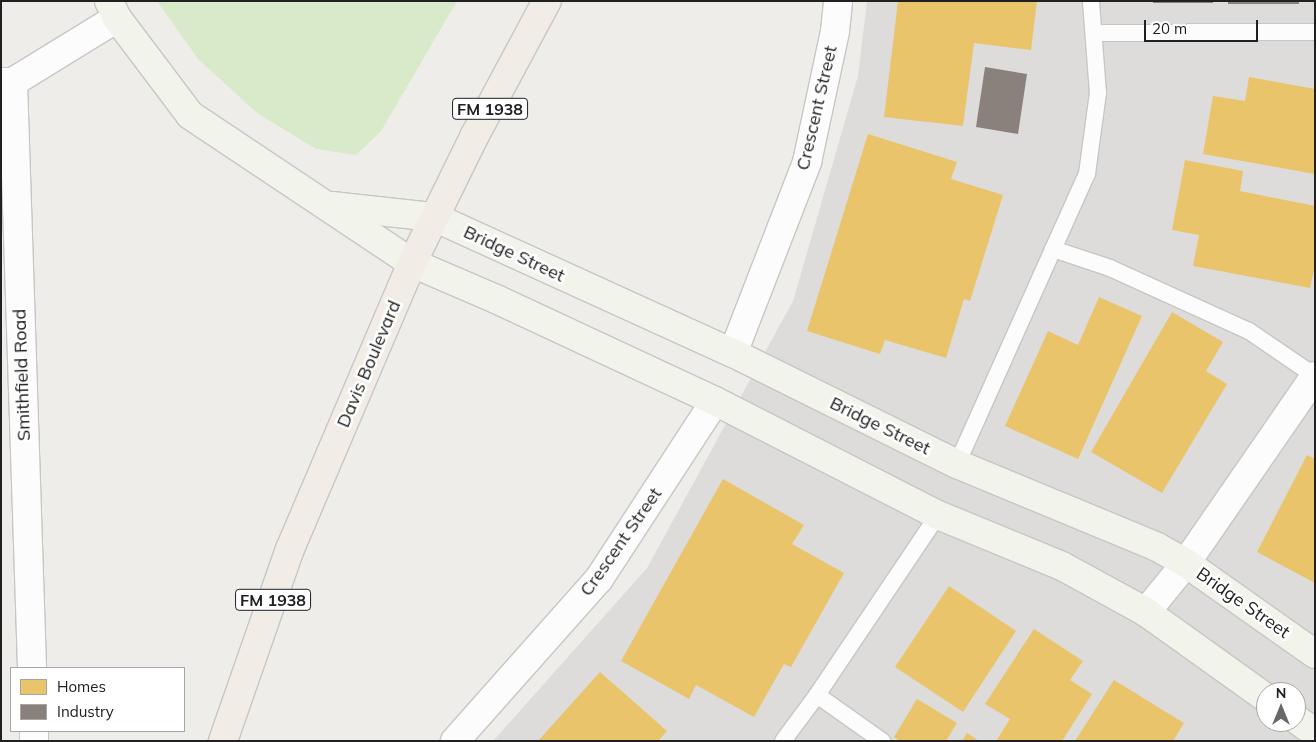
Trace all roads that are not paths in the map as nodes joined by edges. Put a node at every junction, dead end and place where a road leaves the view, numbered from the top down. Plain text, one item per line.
1 (547, 1) edge
2 (838, 1) edge
3 (1092, 1) edge
4 (113, 9) edge
5 (1315, 32) edge
6 (1094, 33) junction
7 (7, 82) edge
8 (329, 206) junction
9 (434, 217) junction
10 (1054, 249) junction
11 (412, 263) junction
12 (733, 353) junction
13 (1315, 376) edge
14 (715, 401) junction
15 (957, 464) junction
16 (938, 515) junction
17 (1186, 563) junction
18 (1146, 612) junction
19 (1315, 654) edge
20 (32, 667) edge
21 (1256, 691) edge
22 (817, 695) junction
23 (223, 741) edge
24 (455, 741) edge
25 (783, 741) edge
26 (882, 741) edge

1 - 9 main road, Davis Boulevard / FM 1938
2 - 12 street, Crescent Street
3 - 6 lane
4 - 7 street
4 - 8 street
5 - 6 lane
6 - 10 lane
7 - 20 street, Smithfield Road
8 - 9 street
8 - 11 street
9 - 11 main road, Davis Boulevard / FM 1938
9 - 12 street, Bridge Street
10 - 13 lane
10 - 15 lane
11 - 14 street
11 - 23 main road, Davis Boulevard / FM 1938
12 - 15 street, Bridge Street
13 - 17 street
14 - 16 street
14 - 24 street, Crescent Street
15 - 17 street, Bridge Street
16 - 18 street
16 - 22 lane
17 - 18 street
17 - 19 street, Bridge Street
18 - 21 street
22 - 25 lane
22 - 26 lane

